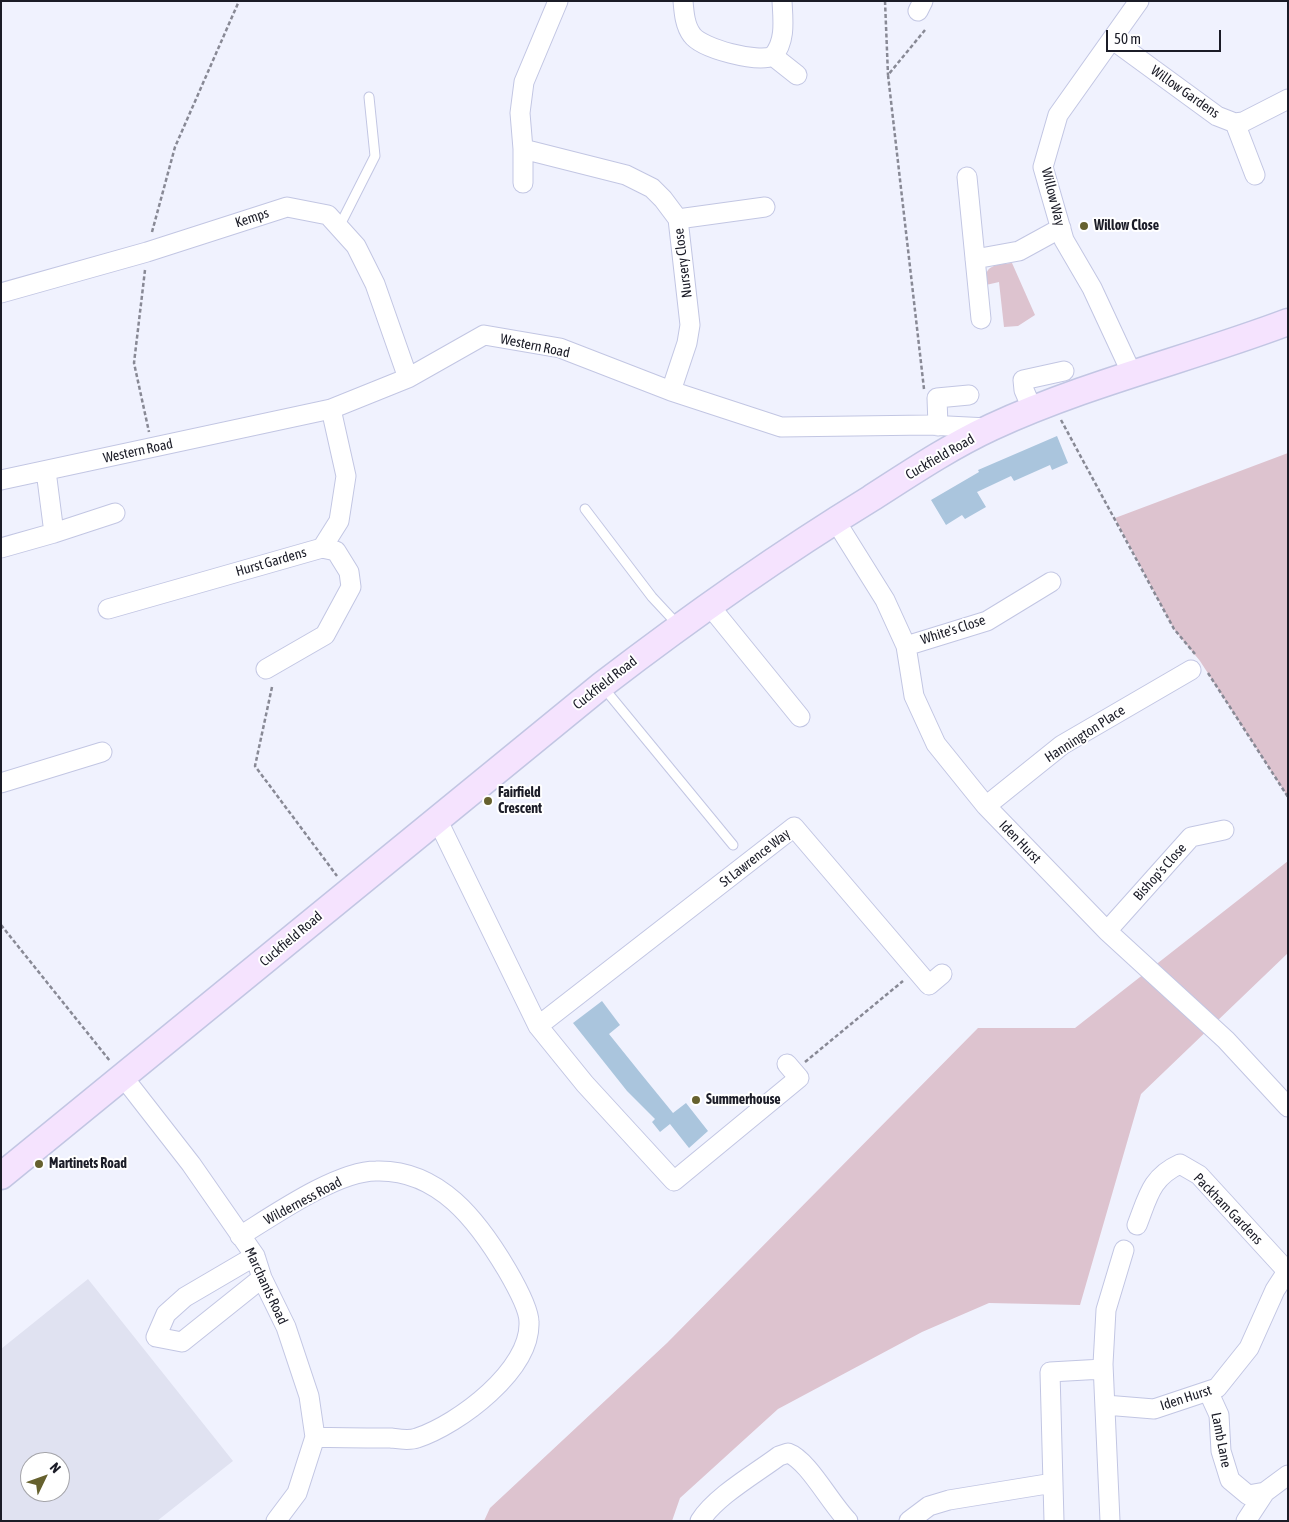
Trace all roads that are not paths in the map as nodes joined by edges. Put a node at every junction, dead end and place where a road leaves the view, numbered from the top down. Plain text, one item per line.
1 (558, 1) edge
2 (683, 1) edge
3 (782, 1) edge
4 (1139, 1) edge
5 (1113, 40) junction
6 (773, 56) junction
7 (797, 74) dead end
8 (369, 97) dead end
9 (1288, 99) edge
10 (1235, 123) junction
11 (523, 149) junction
12 (1255, 175) dead end
13 (967, 177) dead end
14 (523, 182) dead end
15 (765, 207) dead end
16 (678, 219) junction
17 (339, 227) junction
18 (1060, 228) junction
19 (975, 259) junction
20 (1, 293) edge
21 (981, 319) dead end
22 (1288, 322) edge
23 (1064, 370) dead end
24 (1132, 374) junction
25 (408, 378) junction
26 (671, 391) junction
27 (969, 395) dead end
28 (1043, 407) junction
29 (331, 409) junction
30 (938, 426) junction
31 (991, 428) junction
32 (46, 471) junction
33 (1, 480) edge
34 (586, 509) dead end
35 (115, 513) dead end
36 (835, 520) junction
37 (54, 533) junction
38 (1, 548) edge
39 (322, 548) junction
40 (1051, 582) dead end
41 (709, 605) junction
42 (108, 609) dead end
43 (679, 626) junction
44 (906, 646) junction
45 (1199, 666) road end
46 (266, 669) dead end
47 (602, 685) junction
48 (800, 717) dead end
49 (102, 752) dead end
50 (1, 783) edge
51 (986, 806) junction
52 (437, 819) junction
53 (1224, 830) dead end
54 (733, 845) dead end
55 (1107, 931) junction
56 (942, 974) dead end
57 (538, 1026) junction
58 (790, 1068) road end
59 (124, 1078) junction
60 (1288, 1108) edge
61 (2, 1172) edge
62 (1137, 1225) dead end
63 (240, 1236) junction
64 (1124, 1250) dead end
65 (255, 1256) junction
66 (1287, 1270) edge
67 (262, 1278) junction
68 (1103, 1369) junction
69 (1208, 1391) junction
70 (1105, 1405) junction
71 (315, 1437) junction
72 (1288, 1474) edge
73 (1053, 1484) junction
74 (1265, 1492) junction
75 (276, 1521) edge
76 (700, 1521) edge
77 (848, 1521) edge
78 (908, 1521) edge
79 (1054, 1521) edge
80 (1110, 1521) edge
81 (1246, 1521) edge

1 - 11 street
2 - 6 street
3 - 6 street
4 - 5 street, Willow Way
5 - 10 street, Willow Gardens
5 - 18 street, Willow Way
6 - 7 street
8 - 17 lane
9 - 10 street, Willow Gardens
10 - 12 street
11 - 14 street
11 - 16 street, Nursery Close
13 - 19 street
15 - 16 street
16 - 26 street, Nursery Close
17 - 20 street, Kemps
17 - 25 street, Kemps
18 - 19 street
18 - 24 street, Willow Way
19 - 21 street
22 - 24 street, Cuckfield Road
23 - 28 street
24 - 28 street, Cuckfield Road
25 - 26 street, Western Road
25 - 29 street, Western Road
26 - 30 street, Western Road
27 - 30 street
28 - 31 street, Cuckfield Road
29 - 32 street, Western Road
29 - 39 street, Hurst Gardens
30 - 31 street, Western Road
31 - 36 street, Cuckfield Road
32 - 33 street, Western Road
32 - 37 street
34 - 43 lane
35 - 37 street
36 - 41 street, Cuckfield Road
36 - 44 street, Iden Hurst
37 - 38 street
39 - 42 street, Hurst Gardens
39 - 46 street
40 - 44 street, White's Close
41 - 43 street, Cuckfield Road
41 - 48 street
43 - 47 street, Cuckfield Road
44 - 51 street, Iden Hurst
45 - 51 street, Hannington Place
47 - 52 street, Cuckfield Road
47 - 54 lane
49 - 50 street
51 - 55 street, Iden Hurst
52 - 57 street
52 - 59 street, Cuckfield Road
53 - 55 street, Bishop's Close
55 - 60 street, Iden Hurst
56 - 57 street, St Lawrence Way
57 - 58 street
59 - 61 street, Cuckfield Road
59 - 63 street, Marchants Road
62 - 66 street, Packham Gardens
63 - 65 street, Marchants Road
63 - 71 street, Wilderness Road
64 - 68 street
65 - 67 street, Marchants Road
65 - 67 street
66 - 69 street, Iden Hurst
67 - 71 street, Marchants Road
68 - 70 street
68 - 73 street
69 - 70 street, Iden Hurst
69 - 74 street, Lamb Lane
70 - 80 street
71 - 75 street, Marchants Road
72 - 74 street
73 - 78 street
73 - 79 street
74 - 81 street
76 - 77 street

